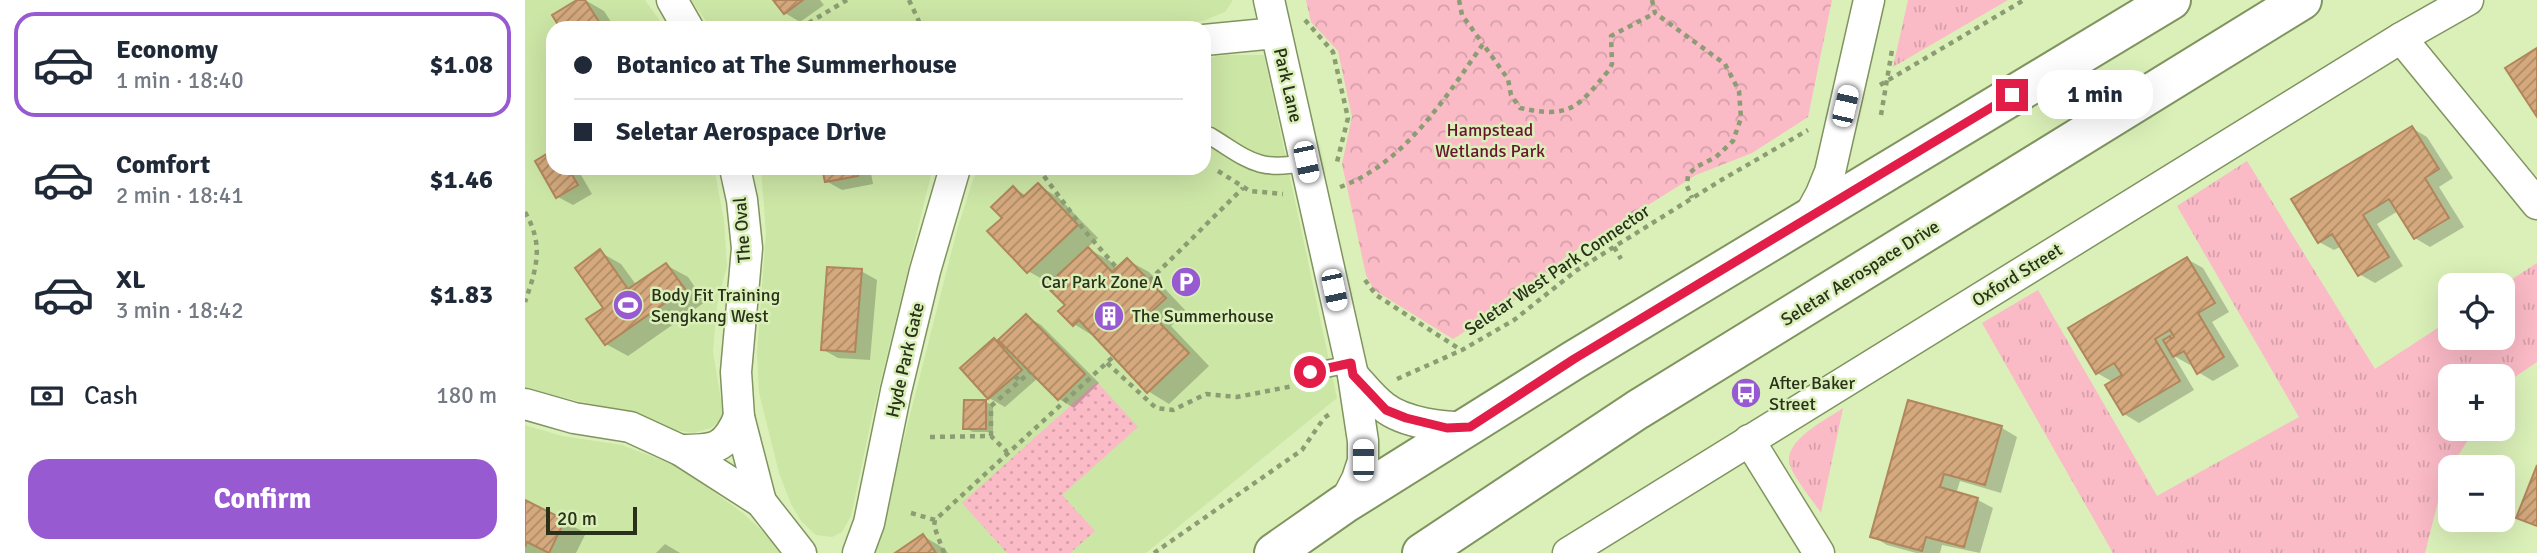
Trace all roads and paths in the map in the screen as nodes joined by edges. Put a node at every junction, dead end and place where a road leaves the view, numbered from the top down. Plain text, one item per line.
1 (672, 0) edge
2 (848, 0) edge
3 (909, 0) edge
4 (1269, 0) edge
5 (1459, 0) edge
6 (1652, 0) edge
7 (1869, 0) edge
8 (2024, 0) edge
9 (2171, 0) edge
10 (2302, 0) edge
11 (2467, 0) edge
12 (1303, 10) dead end
13 (1655, 13) junction
14 (684, 21) edge
15 (812, 21) edge
16 (919, 21) edge
17 (1276, 33) junction
18 (2401, 38) junction
19 (1211, 39) edge
20 (1483, 44) junction
21 (1892, 47) dead end
22 (1885, 82) junction
23 (1845, 106) junction
24 (1881, 115) dead end
25 (1211, 137) edge
26 (1306, 162) junction
27 (737, 175) edge
28 (953, 175) edge
29 (1043, 175) edge
30 (1343, 186) junction
31 (1243, 188) dead end
32 (1313, 192) junction
33 (1692, 198) junction
34 (2537, 204) edge
35 (525, 212) edge
36 (1808, 218) junction
37 (1614, 247) junction
38 (1621, 258) dead end
39 (1116, 267) dead end
40 (1364, 279) dead end
41 (1149, 281) dead end
42 (525, 302) edge
43 (1462, 350) junction
44 (1113, 357) dead end
45 (1107, 363) junction
46 (1031, 372) dead end
47 (1015, 376) dead end
48 (1306, 378) joint
49 (1020, 381) junction
50 (1357, 382) junction
51 (525, 404) edge
52 (739, 417) junction
53 (1470, 427) junction
54 (991, 436) junction
55 (930, 437) dead end
56 (1749, 440) junction
57 (680, 450) junction
58 (1007, 452) junction
59 (761, 502) junction
60 (1343, 505) junction
61 (911, 513) dead end
62 (935, 520) junction
63 (801, 553) edge
64 (858, 553) edge
65 (944, 553) edge
66 (1154, 553) edge
67 (1274, 553) edge
68 (1422, 553) edge
69 (1568, 553) edge
70 (1819, 553) edge

1 - 14 street
2 - 15 path
3 - 16 path
4 - 17 street, Park Lane
5 - 20 path
6 - 13 path
7 - 23 street
8 - 22 path, Seletar West Park Connector
9 - 36 street
10 - 68 street, Seletar Aerospace Drive
11 - 18 street, Oxford Street
12 - 30 path
13 - 20 path
13 - 33 path
17 - 19 street
17 - 26 street, Park Lane
18 - 34 street
18 - 56 street, Oxford Street
20 - 30 path
21 - 22 path
22 - 23 path, Seletar West Park Connector
22 - 24 path
23 - 33 path, Seletar West Park Connector
23 - 36 street
25 - 26 lane
26 - 32 street, Park Lane
27 - 52 street, The Oval
28 - 64 street, Hyde Park Gate
29 - 39 path
30 - 32 path
31 - 41 path
32 - 50 street, Park Lane
33 - 37 path, Seletar West Park Connector
35 - 42 path
36 - 53 street
37 - 38 path
37 - 43 path, Seletar West Park Connector
40 - 43 path
43 - 50 path, Seletar West Park Connector
44 - 45 path
45 - 48 path
45 - 58 path
46 - 49 path
47 - 49 path
48 - 50 lane
49 - 54 path
50 - 53 street
50 - 60 street, Park Lane
50 - 66 path, Seletar West Park Connector
51 - 57 street, The Oval
52 - 57 street, The Oval
52 - 59 street, The Oval
53 - 60 street
54 - 55 path
54 - 58 path
56 - 69 street, Oxford Street
56 - 70 street
57 - 59 street, The Oval
58 - 62 path
59 - 63 street, The Oval
60 - 67 street
61 - 62 path
62 - 65 path

